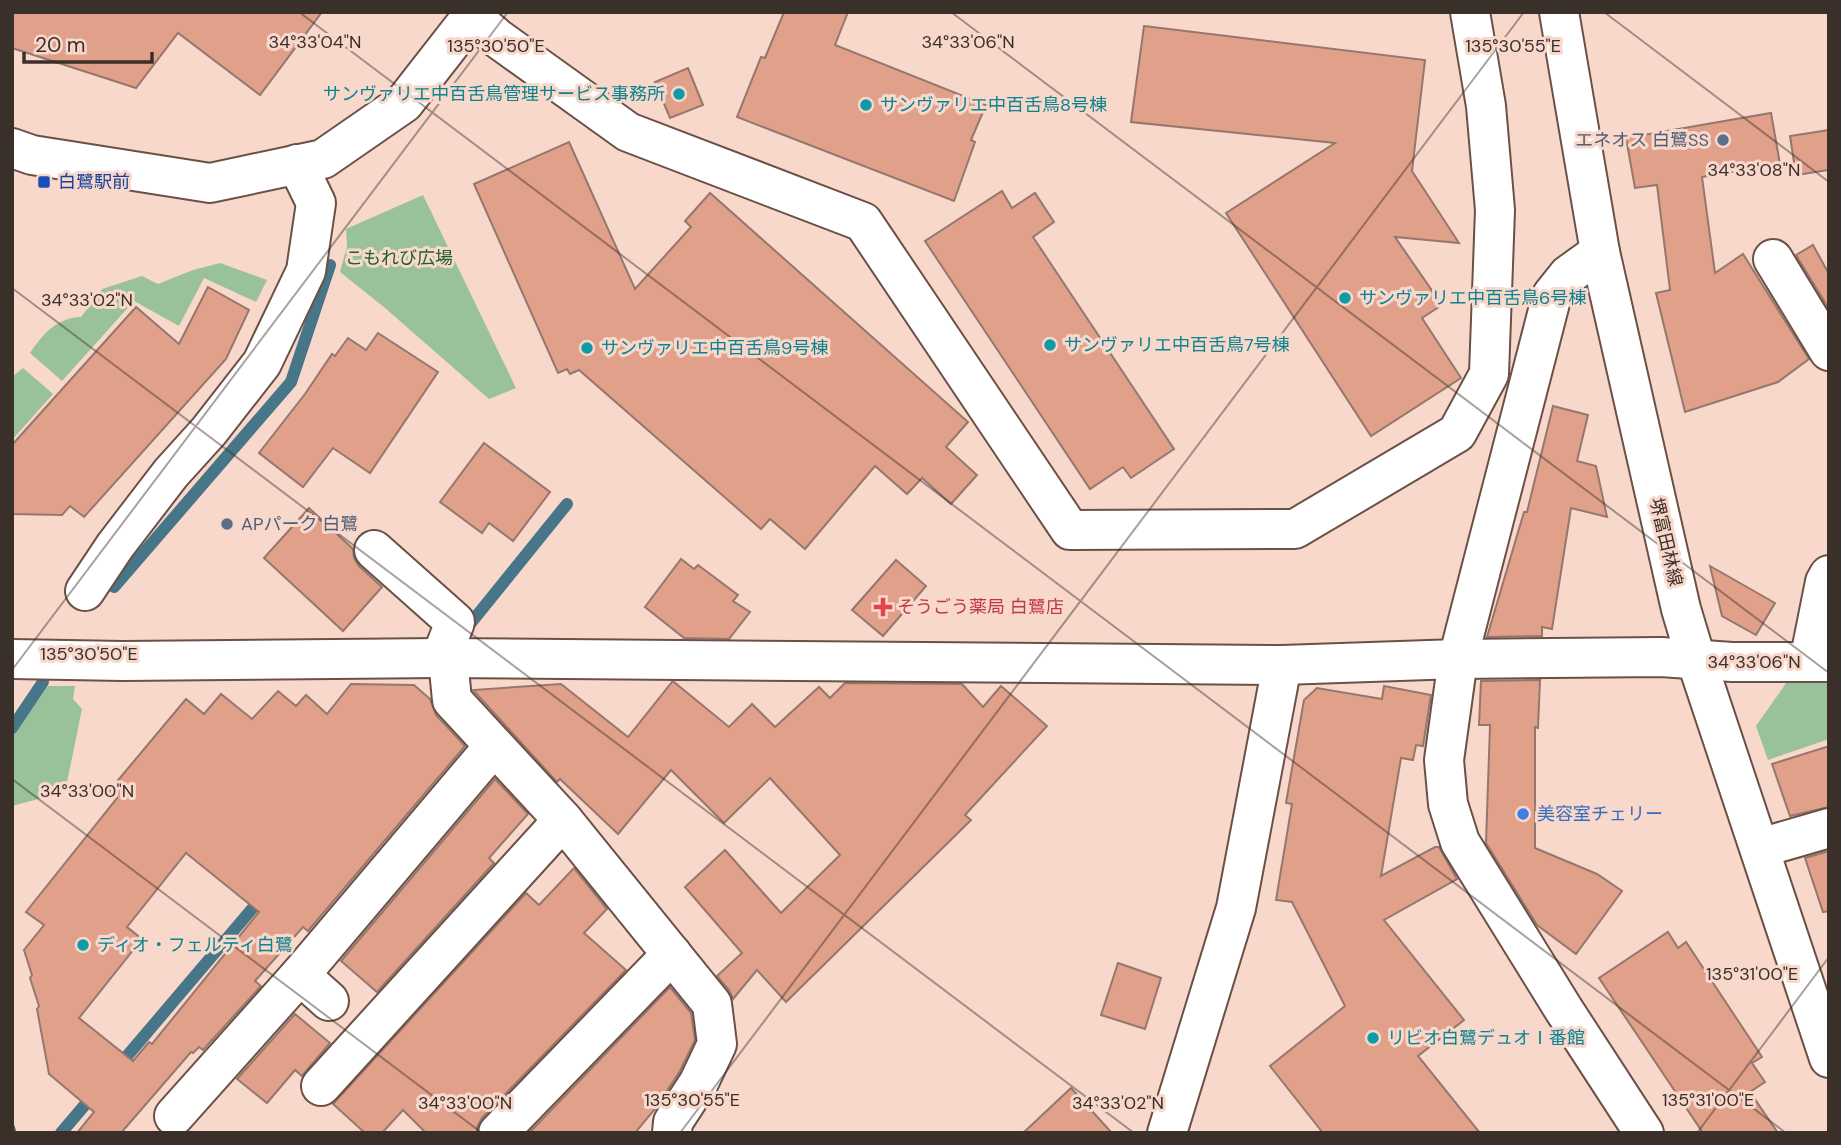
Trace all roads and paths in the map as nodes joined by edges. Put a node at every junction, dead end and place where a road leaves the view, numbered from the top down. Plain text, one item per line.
1 (1471, 12) edge
2 (1559, 12) edge
3 (473, 14) edge
4 (12, 148) edge
5 (298, 164) junction
6 (1600, 252) junction
7 (1773, 259) dead end
8 (1829, 351) edge
9 (374, 550) dead end
10 (1829, 575) edge
11 (85, 591) dead end
12 (444, 658) junction
13 (12, 659) edge
14 (1458, 659) junction
15 (1696, 659) junction
16 (1819, 662) edge
17 (1282, 665) junction
18 (494, 746) junction
19 (563, 820) junction
20 (1829, 828) edge
21 (1760, 848) junction
22 (672, 954) junction
23 (300, 975) junction
24 (329, 1001) dead end
25 (1829, 1058) edge
26 (321, 1086) dead end
27 (174, 1116) dead end
28 (498, 1133) edge
29 (672, 1133) edge
30 (1167, 1133) edge
31 (1644, 1133) edge

1 - 3 street
2 - 6 street, 堺富田林線
3 - 5 street
4 - 5 street
5 - 11 street
6 - 14 street
6 - 15 street, 堺富田林線
7 - 8 street
9 - 12 street
10 - 16 street
12 - 13 street
12 - 17 street
12 - 18 street
14 - 15 street
14 - 17 street
14 - 31 street
15 - 16 street
15 - 21 street, 堺富田林線
17 - 30 street
18 - 19 street
18 - 23 street
19 - 22 street
19 - 26 street
20 - 21 street
21 - 25 street, 堺富田林線
22 - 28 street
22 - 29 street
23 - 24 street
23 - 27 street

